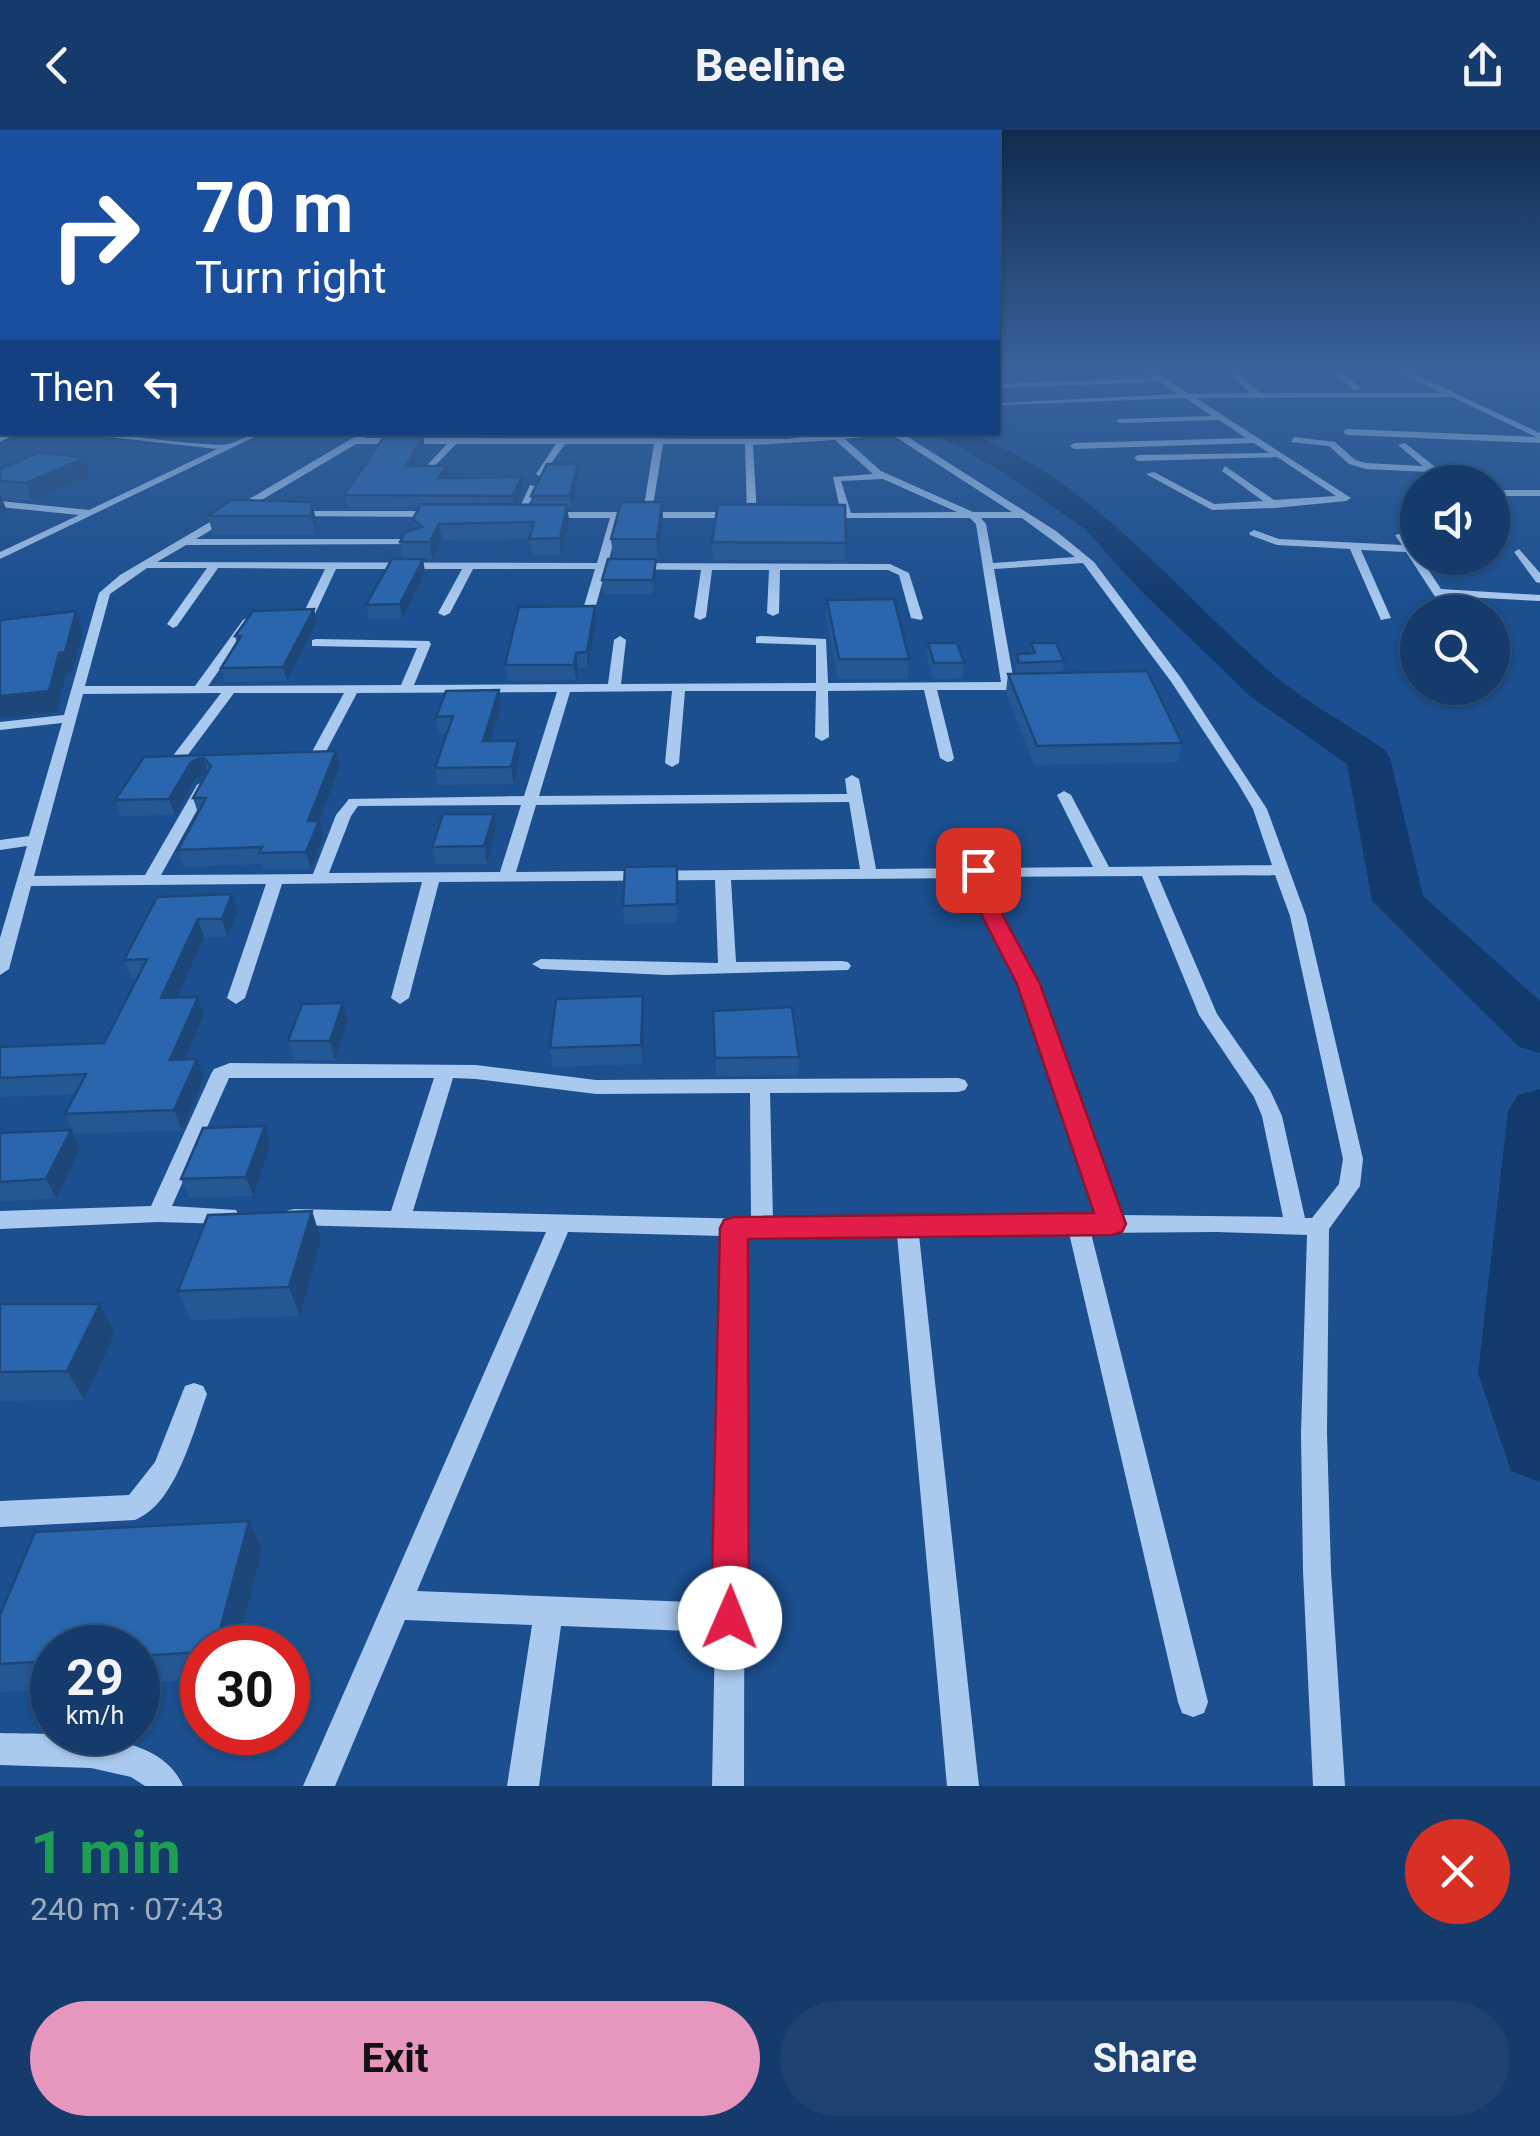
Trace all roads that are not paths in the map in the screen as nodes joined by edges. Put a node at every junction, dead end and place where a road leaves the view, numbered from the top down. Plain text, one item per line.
1 (222, 447) edge
2 (344, 447) edge
3 (448, 447) edge
4 (559, 447) edge
5 (658, 447) edge
6 (749, 447) edge
7 (849, 447) edge
8 (916, 447) edge
9 (1267, 447) edge
10 (1336, 447) edge
11 (1405, 447) edge
12 (229, 448) joint
13 (1277, 454) junction
14 (1138, 458) dead end
15 (1426, 465) edge
16 (1400, 468) edge
17 (1225, 469) dead end
18 (425, 473) edge
19 (541, 474) edge
20 (1150, 474) dead end
21 (884, 476) junction
22 (533, 487) edge
23 (1510, 493) edge
24 (1540, 493) edge
25 (0, 504) edge
26 (1275, 505) junction
27 (90, 514) junction
28 (232, 514) junction
29 (252, 514) edge
30 (271, 514) edge
31 (443, 514) edge
32 (500, 514) edge
33 (519, 514) junction
34 (616, 515) junction
35 (647, 515) junction
36 (1023, 515) junction
37 (752, 516) junction
38 (771, 516) edge
39 (809, 516) edge
40 (847, 516) junction
41 (975, 516) junction
42 (1254, 533) dead end
43 (184, 542) junction
44 (416, 542) edge
45 (1354, 546) junction
46 (1400, 549) edge
47 (1519, 552) dead end
48 (0, 556) edge
49 (1086, 560) junction
50 (145, 565) junction
51 (214, 565) junction
52 (332, 566) junction
53 (469, 566) junction
54 (603, 566) junction
55 (707, 566) junction
56 (775, 566) junction
57 (990, 566) junction
58 (1426, 575) edge
59 (1540, 580) edge
60 (1437, 592) junction
61 (1439, 595) edge
62 (1540, 598) edge
63 (444, 612) dead end
64 (773, 613) dead end
65 (587, 616) edge
66 (700, 617) dead end
67 (307, 618) edge
68 (917, 618) dead end
69 (1385, 618) dead end
70 (96, 620) junction
71 (247, 622) edge
72 (77, 623) edge
73 (173, 624) dead end
74 (620, 640) dead end
75 (760, 640) dead end
76 (316, 643) dead end
77 (1008, 686) junction
78 (1046, 686) edge
79 (821, 687) junction
80 (930, 687) junction
81 (406, 688) junction
82 (565, 688) junction
83 (614, 688) junction
84 (679, 688) junction
85 (199, 689) junction
86 (230, 689) junction
87 (352, 689) junction
88 (78, 690) junction
89 (70, 718) junction
90 (0, 726) edge
91 (822, 737) dead end
92 (947, 758) dead end
93 (316, 759) edge
94 (176, 761) edge
95 (672, 763) dead end
96 (852, 779) dead end
97 (206, 780) edge
98 (1064, 795) dead end
99 (856, 798) junction
100 (530, 799) junction
101 (36, 840) junction
102 (0, 845) edge
103 (978, 870) junction
104 (1103, 870) junction
105 (1148, 870) junction
106 (1281, 870) junction
107 (870, 872) junction
108 (723, 874) junction
109 (432, 876) junction
110 (507, 876) junction
111 (276, 878) junction
112 (319, 878) junction
113 (150, 880) junction
114 (24, 881) junction
115 (541, 964) dead end
116 (842, 966) dead end
117 (727, 968) junction
118 (0, 969) edge
119 (236, 998) dead end
120 (400, 998) dead end
121 (446, 1071) junction
122 (958, 1084) dead end
123 (760, 1086) junction
124 (158, 1214) junction
125 (0, 1220) edge
126 (398, 1220) junction
127 (560, 1224) junction
128 (1078, 1224) junction
129 (1112, 1224) junction
130 (907, 1226) junction
131 (1307, 1227) junction
132 (748, 1228) junction
133 (194, 1394) dead end
134 (62, 1512) junction
135 (0, 1514) edge
136 (44, 1544) edge
137 (396, 1606) junction
138 (549, 1611) junction
139 (730, 1618) junction
140 (1193, 1702) dead end
141 (0, 1749) edge
142 (167, 1786) edge
143 (319, 1786) edge
144 (523, 1786) edge
145 (728, 1786) edge
146 (963, 1786) edge
147 (1329, 1786) edge

1 - 12 street
2 - 28 street
3 - 18 street
4 - 19 street
5 - 35 street
6 - 37 street
7 - 21 street
8 - 36 street
9 - 13 street
10 - 16 street
11 - 15 street
12 - 27 street
13 - 14 street
13 - 26 street
17 - 26 street
20 - 26 street
21 - 40 street
21 - 41 street
22 - 33 street
23 - 24 street
25 - 27 street
27 - 48 street
28 - 29 street
28 - 43 street
30 - 31 street
32 - 33 street
33 - 34 street
34 - 35 street
34 - 54 street
35 - 37 street
36 - 41 street
36 - 49 street
37 - 38 street
39 - 40 street
40 - 41 street
41 - 57 street
42 - 45 street
43 - 44 street
43 - 50 street
45 - 46 street
45 - 69 street
47 - 59 street
49 - 57 street
49 - 106 street
50 - 51 street
50 - 70 street
51 - 52 street
51 - 73 street
52 - 53 street
52 - 67 street
53 - 54 street
53 - 63 street
54 - 55 street
54 - 65 street
55 - 56 street
55 - 66 street
56 - 64 street
56 - 68 street
57 - 77 street
58 - 60 street
60 - 61 street
60 - 62 street
70 - 72 street
70 - 88 street
71 - 85 street
74 - 83 street
75 - 79 street
76 - 81 street
77 - 78 street
77 - 80 street
79 - 80 street
79 - 84 street
79 - 91 street
80 - 92 street
81 - 82 street
81 - 87 street
82 - 83 street
82 - 100 street
83 - 84 street
84 - 95 street
85 - 86 street
85 - 88 street
86 - 87 street
86 - 94 street
87 - 93 street
88 - 89 street
89 - 90 street
89 - 101 street
96 - 99 street
97 - 113 street
98 - 104 street
99 - 100 street
99 - 107 street
100 - 110 street
100 - 112 street
101 - 102 street
101 - 114 street
103 - 104 street
103 - 107 street
103 - 129 street
104 - 105 street
105 - 106 street
105 - 131 street
106 - 131 street
107 - 108 street
108 - 110 street
108 - 117 street
109 - 110 street
109 - 112 street
109 - 120 street
111 - 112 street
111 - 113 street
111 - 119 street
113 - 114 street
114 - 118 street
115 - 117 street
116 - 117 street
121 - 123 street
121 - 124 street
121 - 126 street
122 - 123 street
123 - 132 street
124 - 125 street
124 - 126 street
126 - 127 street
127 - 132 street
127 - 137 street
128 - 129 street
128 - 130 street
128 - 140 street
129 - 131 street
130 - 132 street
130 - 146 street
131 - 147 street
132 - 139 street
133 - 134 street
134 - 135 street
134 - 136 street
137 - 138 street
137 - 143 street
138 - 139 street
138 - 144 street
139 - 145 street
141 - 142 street

